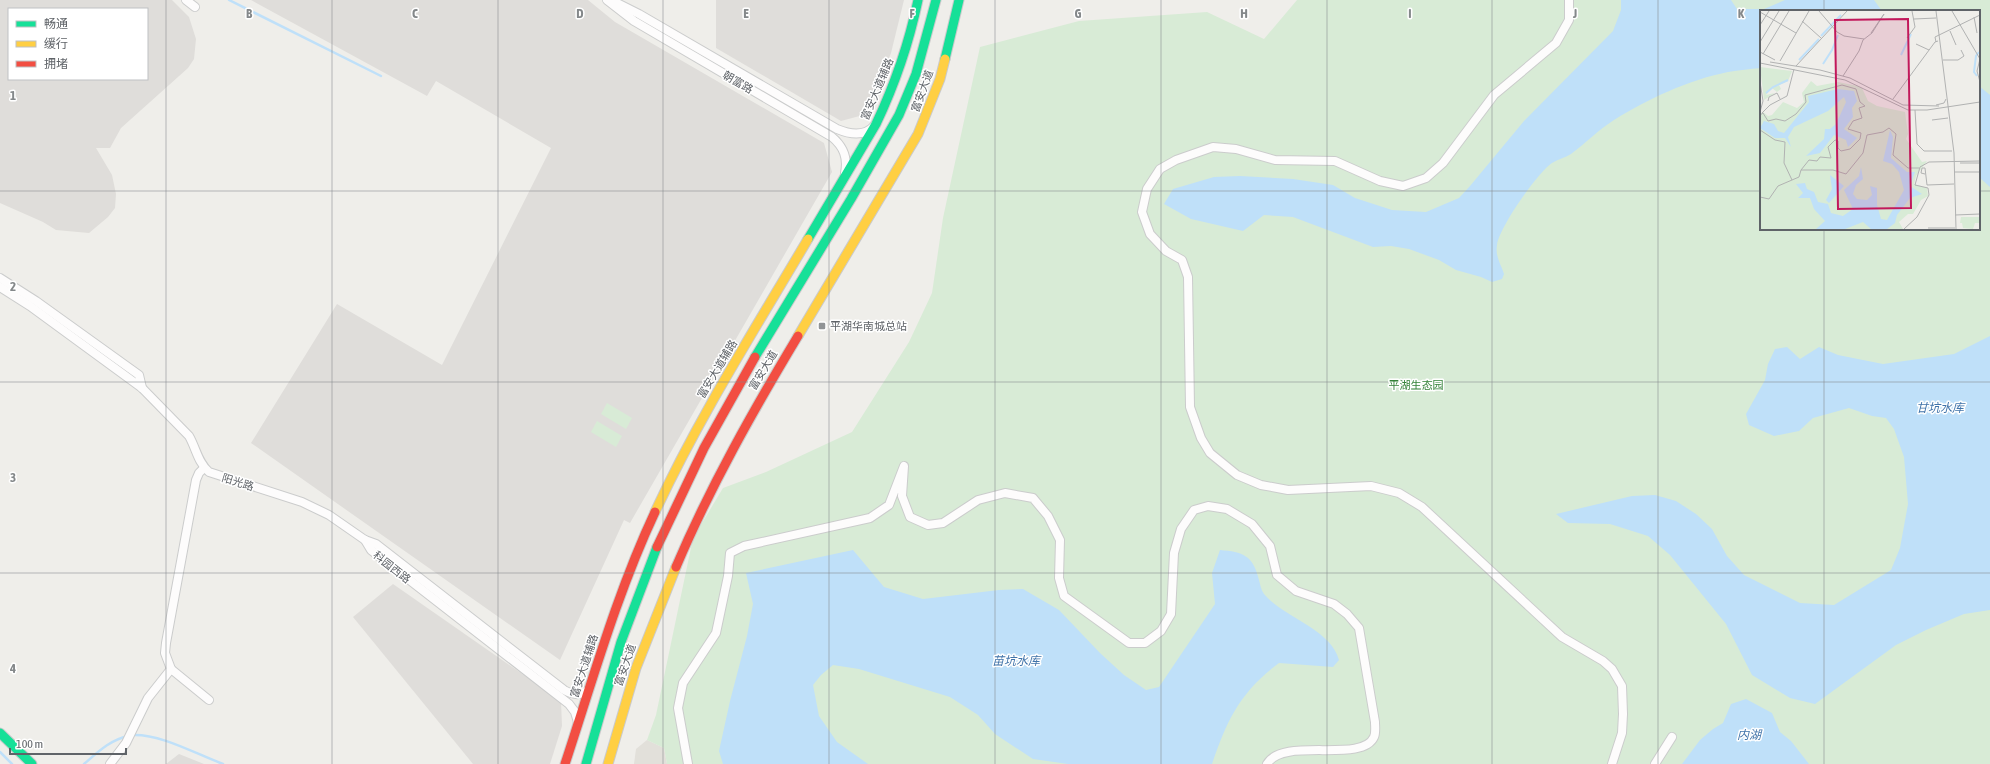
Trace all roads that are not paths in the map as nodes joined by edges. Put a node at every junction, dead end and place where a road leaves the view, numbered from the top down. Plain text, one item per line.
1 (186, 0) edge
2 (607, 0) edge
3 (611, 0) edge
4 (918, 0) edge
5 (936, 0) edge
6 (959, 0) edge
7 (1569, 0) edge
8 (195, 7) dead end
9 (876, 124) junction
10 (844, 178) junction
11 (861, 181) junction
12 (802, 250) junction
13 (0, 278) edge
14 (0, 287) edge
15 (142, 388) junction
16 (204, 468) junction
17 (365, 540) junction
18 (171, 669) junction
19 (609, 675) junction
20 (589, 689) junction
21 (209, 700) dead end
22 (578, 722) junction
23 (0, 733) edge
24 (1672, 737) dead end
25 (32, 764) edge
26 (110, 764) edge
27 (565, 764) edge
28 (579, 764) edge
29 (586, 764) edge
30 (608, 764) edge
31 (688, 764) edge
32 (1267, 764) edge
33 (1612, 764) edge
34 (1656, 764) edge

1 - 8 street
2 - 10 street, 朝富路
3 - 9 street, 朝富路
4 - 9 main road, 富安大道辅路
5 - 11 main road, 富安大道
6 - 30 main road, 富安大道
7 - 33 street
9 - 10 main road, 富安大道辅路
10 - 12 main road, 富安大道辅路
11 - 12 main road
11 - 19 main road, 富安大道
12 - 20 main road, 富安大道辅路
13 - 15 street
14 - 15 street
15 - 16 street
16 - 17 street, 阳光路
16 - 18 street
17 - 20 street, 科园西路
17 - 22 street, 科园西路
18 - 21 street
18 - 26 street
19 - 28 main road
19 - 29 main road, 富安大道
20 - 22 main road, 富安大道辅路
22 - 27 main road, 富安大道辅路
23 - 25 main road
24 - 34 street
31 - 32 street

